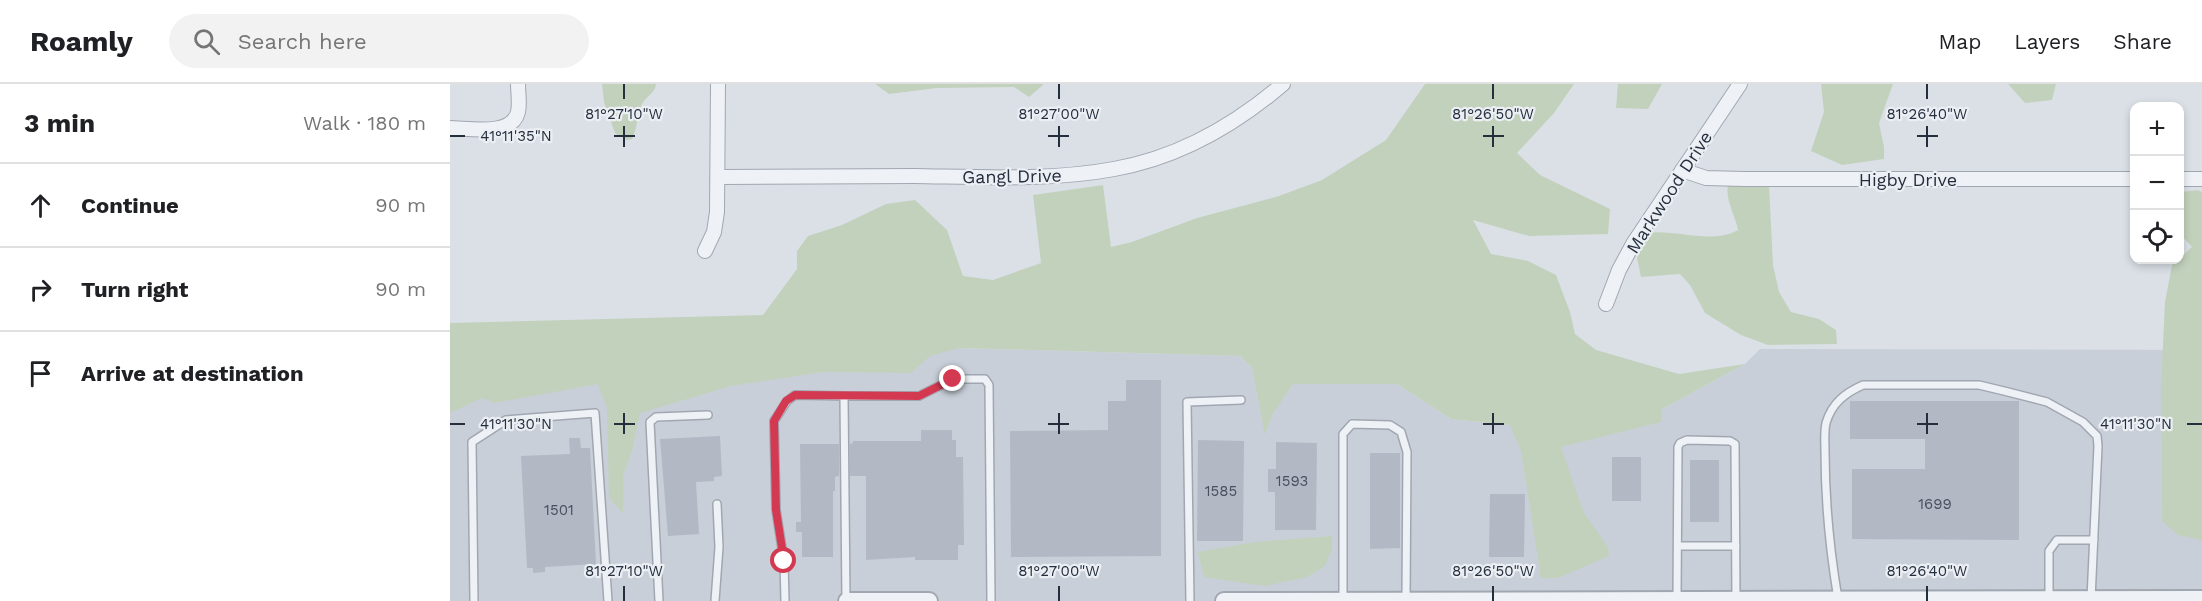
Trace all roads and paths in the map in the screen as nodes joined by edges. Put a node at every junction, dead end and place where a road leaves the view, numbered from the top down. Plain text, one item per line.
1 (518, 84) edge
2 (718, 84) edge
3 (1283, 84) edge
4 (1740, 84) edge
5 (450, 128) edge
6 (1682, 170) junction
7 (718, 177) junction
8 (2130, 179) edge
9 (2184, 179) edge
10 (2202, 179) edge
11 (705, 250) dead end
12 (1606, 304) dead end
13 (844, 396) junction
14 (1241, 400) dead end
15 (708, 415) dead end
16 (717, 504) dead end
17 (2094, 540) junction
18 (1678, 546) junction
19 (1736, 546) junction
20 (2049, 599) junction
21 (2091, 599) junction
22 (2202, 599) edge
23 (1406, 600) edge
24 (1677, 600) edge
25 (1736, 600) edge
26 (1935, 600) edge
27 (474, 601) edge
28 (608, 601) edge
29 (658, 601) edge
30 (715, 601) edge
31 (785, 601) edge
32 (846, 601) edge
33 (929, 601) edge
34 (991, 601) edge
35 (1190, 601) edge
36 (1224, 601) edge
37 (1248, 601) edge
38 (1342, 601) edge
39 (1374, 601) edge
40 (1386, 601) edge
41 (1578, 601) edge
42 (1623, 601) edge
43 (1753, 601) edge
44 (1839, 601) edge

1 - 5 street
2 - 7 street
3 - 7 street, Gangl Drive
4 - 6 street, Markwood Drive
6 - 8 street, Higby Drive
6 - 12 street, Markwood Drive
7 - 11 street
9 - 10 street
13 - 31 lane
13 - 32 lane
13 - 34 lane
14 - 35 lane
15 - 29 lane
16 - 30 lane
17 - 20 lane
17 - 21 lane
17 - 44 lane
18 - 19 lane
18 - 19 lane
18 - 24 lane
19 - 25 lane
20 - 21 street
20 - 26 street
21 - 22 street
23 - 38 lane
23 - 40 street
23 - 41 street
24 - 25 street
24 - 42 street
25 - 43 street
26 - 44 street
27 - 28 lane
32 - 33 street
36 - 37 street
37 - 38 street
38 - 39 street
39 - 40 street
41 - 42 street
43 - 44 street

